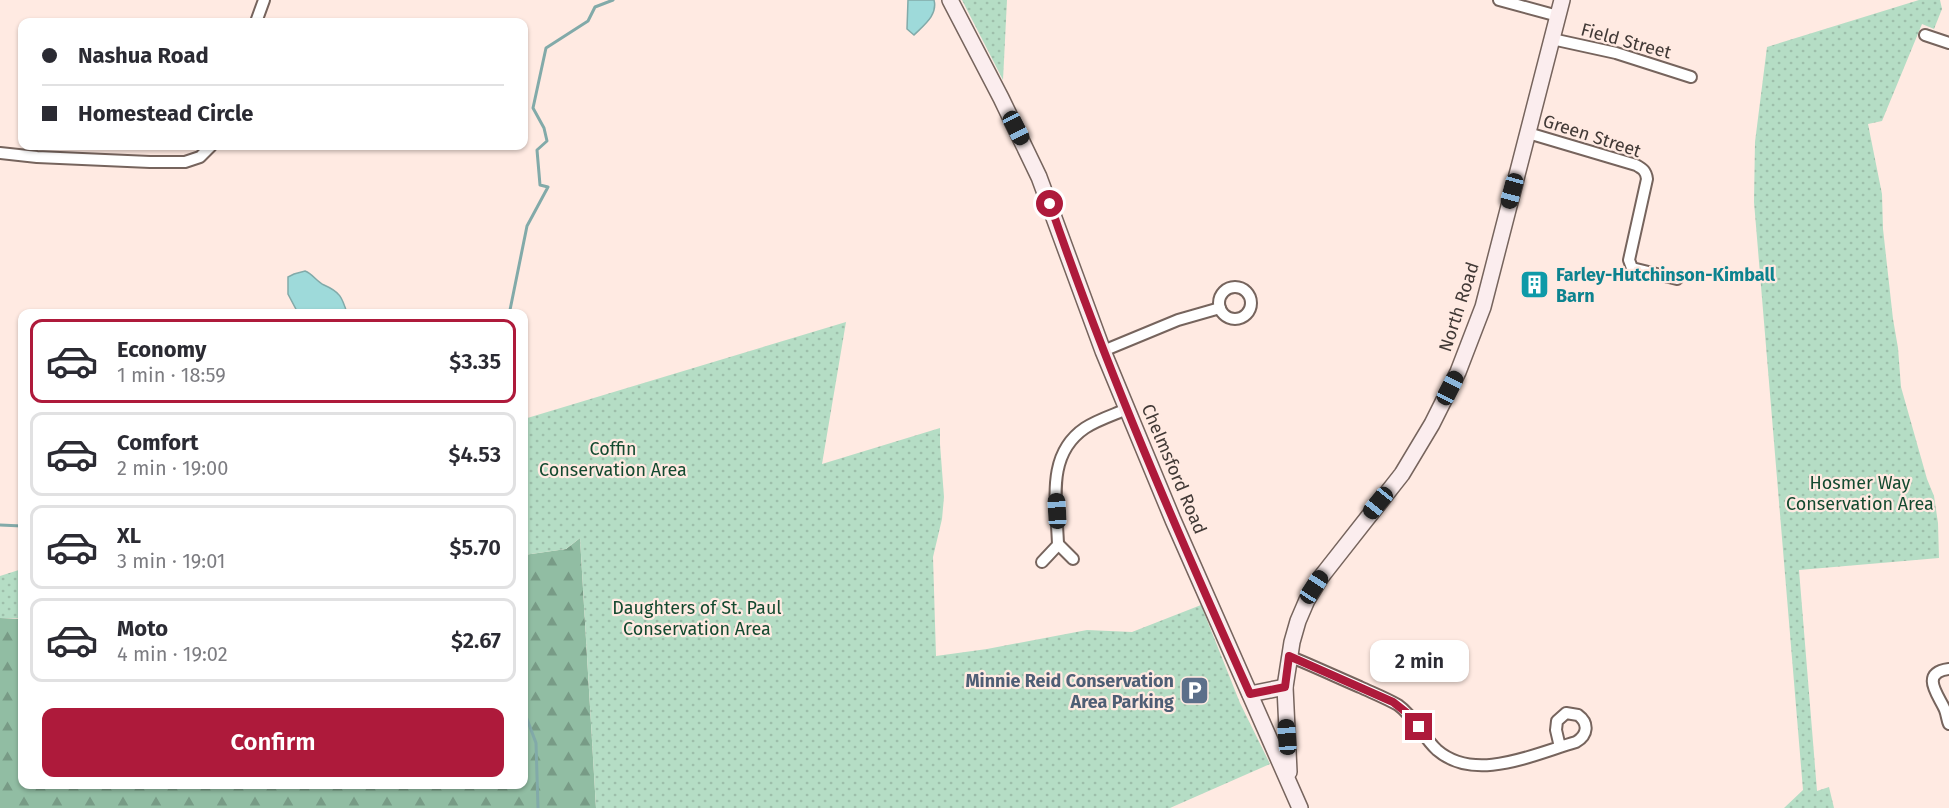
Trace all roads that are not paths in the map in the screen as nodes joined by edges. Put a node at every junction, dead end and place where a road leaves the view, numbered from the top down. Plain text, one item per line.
1 (264, 0) edge
2 (950, 0) edge
3 (1499, 0) edge
4 (1562, 0) edge
5 (1558, 16) junction
6 (257, 18) edge
7 (1925, 34) dead end
8 (1552, 39) junction
9 (1949, 43) edge
10 (1691, 77) dead end
11 (1528, 133) junction
12 (207, 150) edge
13 (0, 153) edge
14 (1677, 279) dead end
15 (1220, 308) dead end
16 (1103, 351) junction
17 (1127, 409) junction
18 (1059, 544) junction
19 (1073, 559) dead end
20 (1042, 562) dead end
21 (1289, 656) junction
22 (1949, 669) edge
23 (1285, 687) junction
24 (1250, 694) junction
25 (1947, 708) edge
26 (1949, 724) edge
27 (1560, 747) dead end
28 (1291, 787) junction
29 (1300, 808) edge

1 - 6 street
2 - 16 main road, Chelmsford Road
3 - 5 street
4 - 5 main road, North Road
5 - 8 main road, North Road
7 - 9 street
8 - 10 street, Field Street
8 - 11 main road, North Road
11 - 14 street, Green Street
11 - 21 main road, North Road
12 - 13 street
15 - 16 street
16 - 17 main road, Chelmsford Road
17 - 18 street
17 - 24 main road, Chelmsford Road
18 - 19 street
18 - 20 street
21 - 23 main road, North Road
21 - 27 street
22 - 25 street
23 - 24 main road
23 - 28 main road, North Road
24 - 28 main road
25 - 26 street
28 - 29 main road

